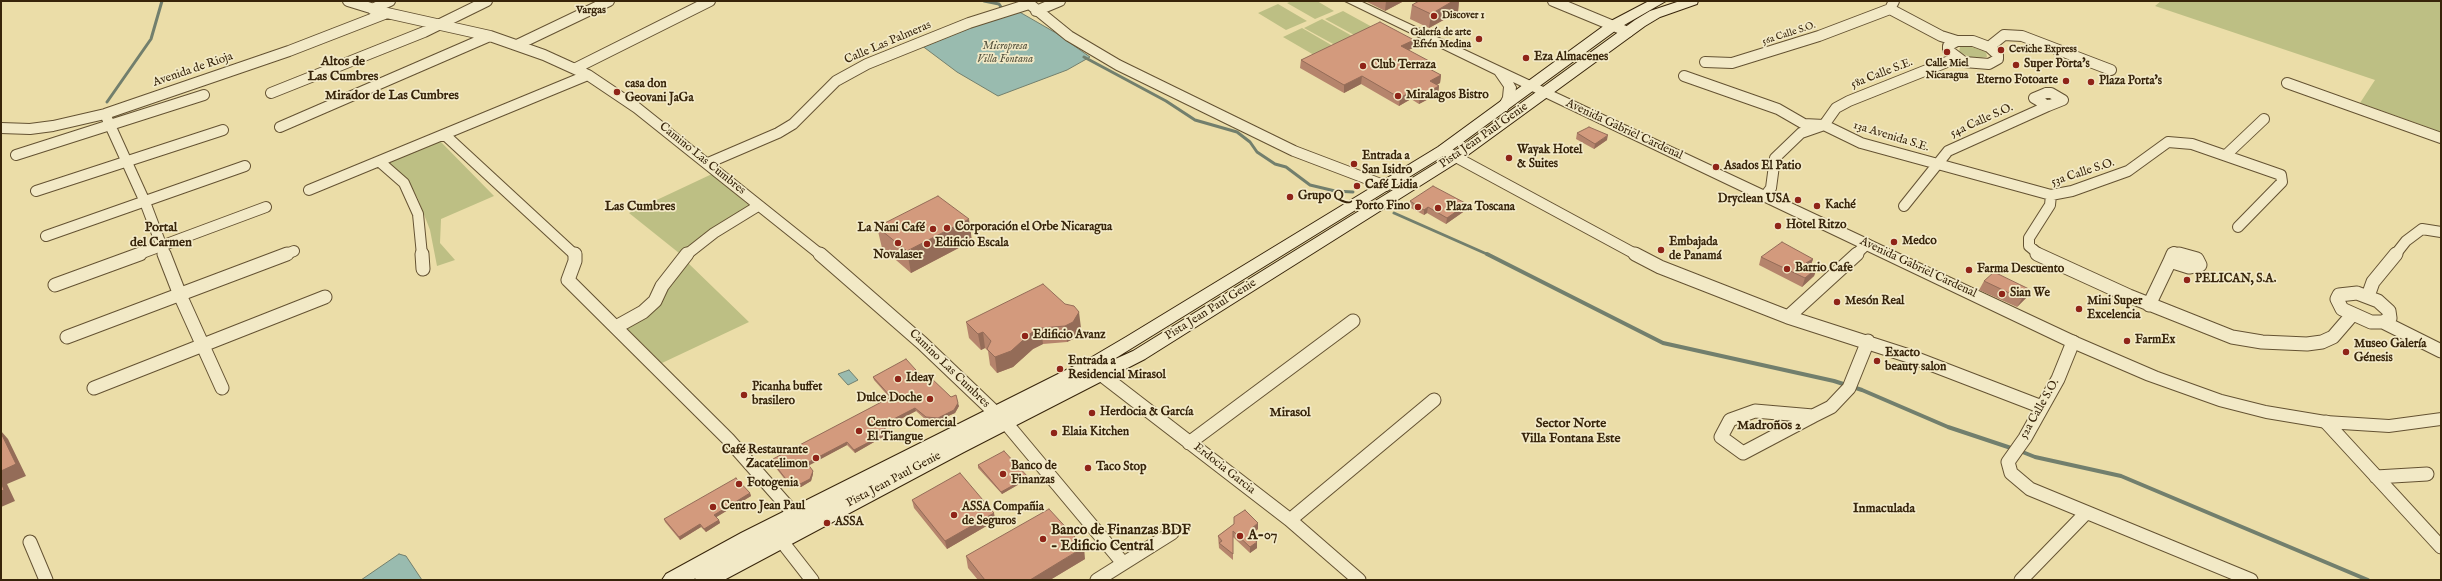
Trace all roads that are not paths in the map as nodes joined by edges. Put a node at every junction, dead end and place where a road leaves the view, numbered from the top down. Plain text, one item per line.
1 (348, 1) edge
2 (390, 1) edge
3 (486, 1) edge
4 (609, 1) edge
5 (710, 1) edge
6 (1060, 1) edge
7 (1351, 1) edge
8 (1553, 1) edge
9 (1660, 1) edge
10 (1692, 1) edge
11 (1030, 5) edge
12 (1892, 5) edge
13 (372, 9) junction
14 (387, 13) junction
15 (440, 25) junction
16 (1614, 25) junction
17 (1628, 32) junction
18 (490, 36) junction
19 (1956, 41) junction
20 (517, 45) junction
21 (1989, 47) junction
22 (1956, 58) junction
23 (1705, 62) dead end
24 (576, 68) junction
25 (2111, 70) dead end
26 (1500, 72) junction
27 (588, 74) junction
28 (1684, 76) dead end
29 (2287, 82) dead end
30 (1532, 87) junction
31 (271, 93) dead end
32 (1546, 93) junction
33 (204, 95) dead end
34 (2048, 106) dead end
35 (1503, 108) junction
36 (105, 114) junction
37 (2264, 119) dead end
38 (110, 125) junction
39 (1824, 125) junction
40 (280, 127) dead end
41 (1, 128) edge
42 (223, 130) dead end
43 (445, 135) junction
44 (2441, 138) edge
45 (1449, 153) junction
46 (16, 155) dead end
47 (2226, 155) junction
48 (126, 161) junction
49 (380, 162) junction
50 (708, 163) junction
51 (1938, 164) junction
52 (245, 166) dead end
53 (1420, 179) junction
54 (1386, 186) junction
55 (310, 190) dead end
56 (36, 191) dead end
57 (2051, 194) junction
58 (1765, 196) junction
59 (145, 202) junction
60 (758, 206) junction
61 (1904, 206) dead end
62 (266, 207) dead end
63 (2238, 227) dead end
64 (1336, 232) junction
65 (2441, 232) edge
66 (46, 236) dead end
67 (1867, 244) junction
68 (162, 246) junction
69 (294, 251) dead end
70 (2170, 261) dead end
71 (423, 270) dead end
72 (55, 286) dead end
73 (180, 295) junction
74 (2368, 296) junction
75 (325, 297) dead end
76 (2149, 305) junction
77 (2352, 315) junction
78 (1788, 317) junction
79 (2386, 320) junction
80 (1353, 321) dead end
81 (616, 327) junction
82 (67, 337) dead end
83 (1868, 341) junction
84 (2074, 342) junction
85 (2441, 342) edge
86 (205, 346) junction
87 (2441, 351) edge
88 (1100, 368) junction
89 (94, 388) dead end
90 (222, 388) dead end
91 (1434, 400) dead end
92 (2042, 408) junction
93 (1813, 416) junction
94 (1000, 418) junction
95 (2441, 420) edge
96 (2326, 422) junction
97 (1189, 442) junction
98 (2427, 474) dead end
99 (2376, 477) junction
100 (866, 479) junction
101 (2086, 513) junction
102 (794, 515) junction
103 (1290, 520) junction
104 (1172, 533) dead end
105 (780, 539) junction
106 (30, 542) dead end
107 (2441, 547) edge
108 (1118, 557) junction
109 (46, 580) edge
110 (673, 580) edge
111 (687, 580) edge
112 (705, 580) edge
113 (812, 580) edge
114 (1097, 580) edge
115 (1359, 580) edge
116 (2021, 580) edge
117 (2251, 580) edge

1 - 13 street, Camino Las Cumbres
2 - 13 street
3 - 15 street
4 - 20 street
5 - 24 street
6 - 11 street, Calle Las Palmeras
7 - 26 street, Avenida Gabriel Cardenal
8 - 16 street
9 - 16 main road, Pista Jean Paul Genie
10 - 17 main road, Pista Jean Paul Genie
11 - 50 street, Calle Las Palmeras
11 - 54 street
12 - 19 street
12 - 23 street, 56a Calle S.O.
13 - 14 street, Camino Las Cumbres
14 - 15 street, Camino Las Cumbres
14 - 36 street, Avenida de Rioja
15 - 18 street, Camino Las Cumbres
15 - 31 street
16 - 17 street
16 - 30 main road, Pista Jean Paul Genie
17 - 32 main road, Pista Jean Paul Genie
18 - 20 street, Camino Las Cumbres
18 - 40 street
19 - 21 street
19 - 22 street
20 - 24 street, Camino Las Cumbres
21 - 22 street
21 - 25 street
22 - 39 street, 58a Calle S.E.
24 - 27 street, Camino Las Cumbres
26 - 30 street, Avenida Gabriel Cardenal
26 - 35 street
27 - 43 street
27 - 50 street, Camino Las Cumbres
28 - 39 street, 13a Avenida S.E.
29 - 44 street
30 - 32 street, Avenida Gabriel Cardenal
30 - 35 main road, Pista Jean Paul Genie
32 - 45 main road, Pista Jean Paul Genie
32 - 58 street, Avenida Gabriel Cardenal
33 - 38 street
34 - 51 street, 54a Calle S.O.
35 - 45 main road, Pista Jean Paul Genie
36 - 38 street
36 - 41 street, Avenida de Rioja
37 - 47 street
38 - 46 street
38 - 48 street
39 - 51 street, 13a Avenida S.E.
39 - 58 street
42 - 48 street
43 - 49 street
43 - 81 street
45 - 53 main road, Pista Jean Paul Genie
45 - 54 main road, Pista Jean Paul Genie
45 - 78 street
47 - 57 street, 53a Calle S.O.
47 - 63 street
48 - 56 street
48 - 59 street
49 - 55 street
49 - 71 street
50 - 60 street, Camino Las Cumbres
51 - 57 street, 13a Avenida S.E.
51 - 61 street, 54a Calle S.O.
52 - 59 street
53 - 54 main road
53 - 64 main road, Pista Jean Paul Genie
54 - 64 main road
54 - 88 main road, Pista Jean Paul Genie
57 - 76 street, 53a Calle S.O.
58 - 67 street, Avenida Gabriel Cardenal
59 - 66 street
59 - 68 street
60 - 81 street
60 - 94 street, Camino Las Cumbres
62 - 68 street
64 - 88 main road, Pista Jean Paul Genie
65 - 74 street
67 - 78 street
67 - 84 street, Avenida Gabriel Cardenal
68 - 72 street
68 - 73 street
69 - 73 street
70 - 76 street
73 - 82 street
73 - 86 street
74 - 77 street
74 - 79 street
75 - 86 street
76 - 77 street
77 - 79 street
78 - 83 street
79 - 85 street
79 - 87 street
80 - 97 street
81 - 102 street
83 - 92 street
83 - 93 street
84 - 92 street, 52a Calle S.O.
84 - 96 street, Avenida Gabriel Cardenal
86 - 89 street
86 - 90 street
88 - 94 main road, Pista Jean Paul Genie
88 - 97 street, Erdocia Garcia
91 - 103 street
92 - 101 street, 52a Calle S.O.
93 - 93 street
94 - 100 main road, Pista Jean Paul Genie
94 - 105 main road, Pista Jean Paul Genie
94 - 108 street, Camino Las Cumbres
95 - 96 street, Avenida Gabriel Cardenal
96 - 99 street
97 - 103 street, Erdocia Garcia
98 - 99 street
99 - 107 street
100 - 102 main road, Pista Jean Paul Genie
100 - 105 main road
101 - 116 street
101 - 117 street
102 - 110 main road, Pista Jean Paul Genie
103 - 115 street, Erdocia Garcia
104 - 108 street
105 - 111 main road
105 - 112 main road, Pista Jean Paul Genie
105 - 113 street
106 - 109 street
108 - 114 street

